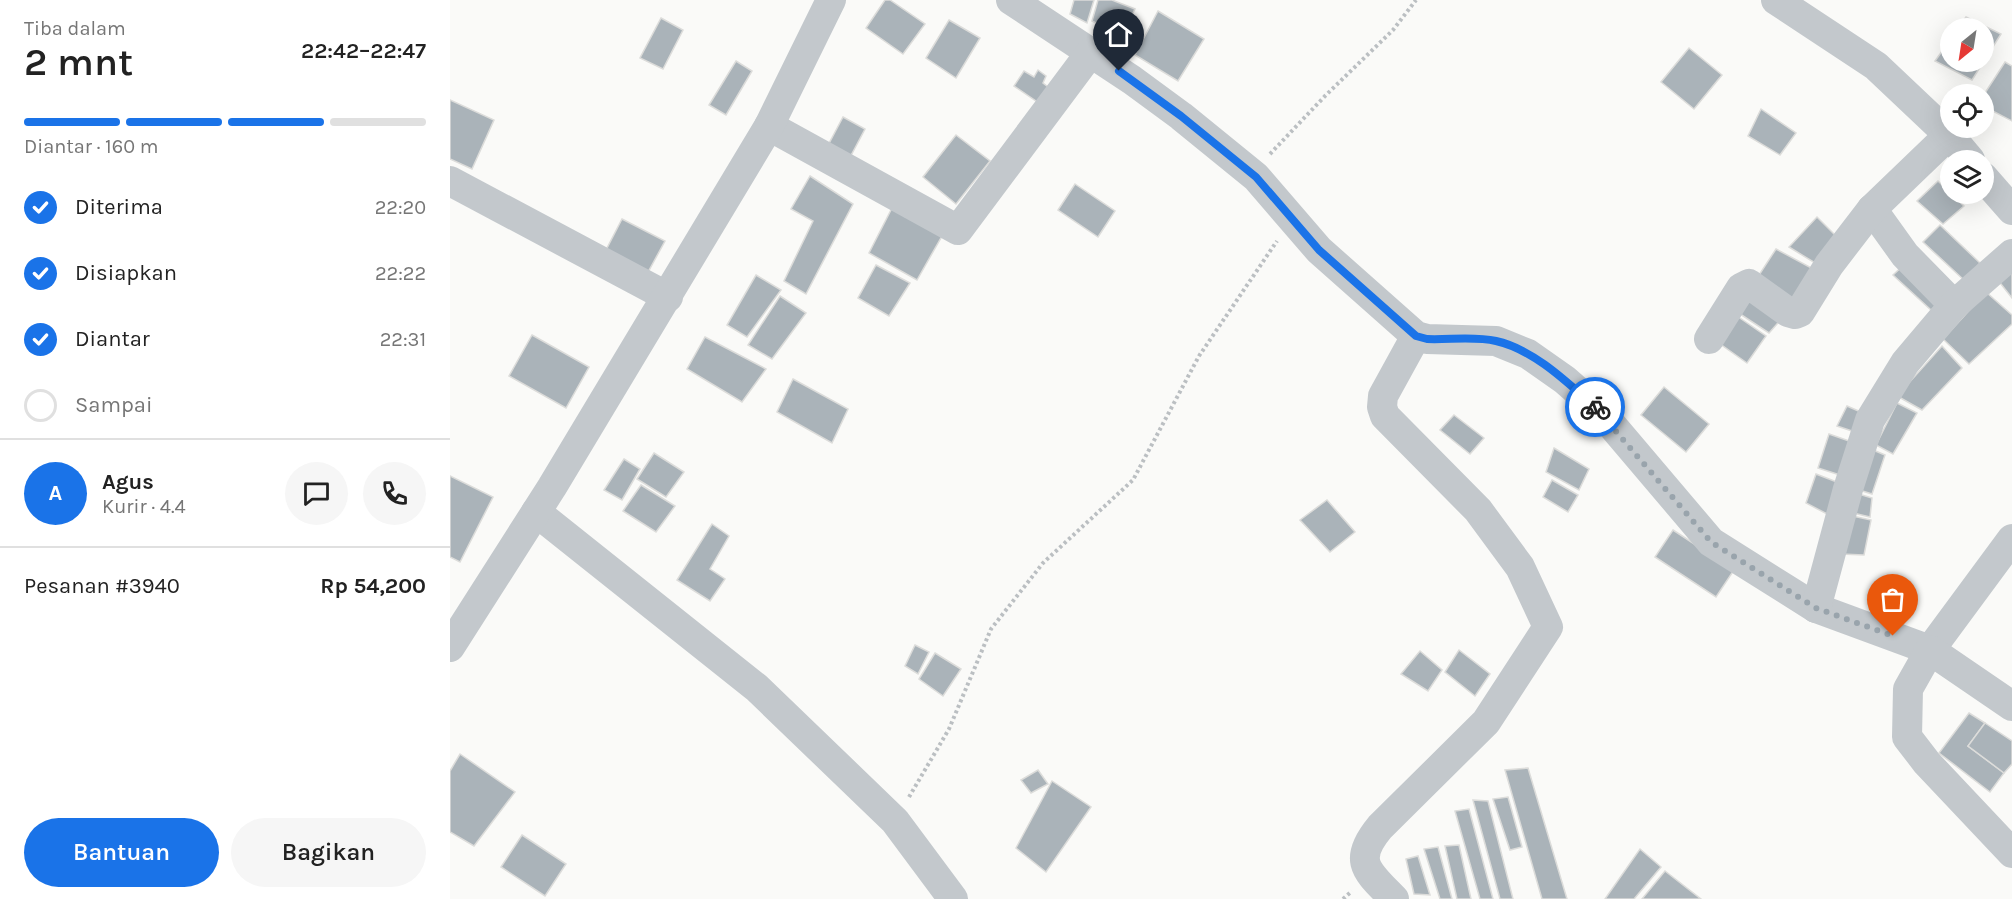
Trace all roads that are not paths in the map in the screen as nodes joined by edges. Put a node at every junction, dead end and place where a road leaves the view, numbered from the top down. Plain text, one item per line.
1 (831, 0) edge
2 (1011, 0) edge
3 (1776, 0) edge
4 (1091, 52) junction
5 (769, 126) junction
6 (1940, 126) edge
7 (1946, 138) edge
8 (1952, 138) edge
9 (1962, 150) edge
10 (450, 181) edge
11 (1994, 190) edge
12 (1872, 209) junction
13 (2012, 210) edge
14 (2012, 254) edge
15 (668, 297) junction
16 (1954, 305) junction
17 (1416, 336) junction
18 (1709, 339) dead end
19 (536, 512) junction
20 (2012, 539) edge
21 (1816, 608) junction
22 (450, 647) edge
23 (1930, 650) junction
24 (2012, 706) edge
25 (2012, 853) edge
26 (953, 899) edge
27 (1394, 899) edge

1 - 5 street
2 - 4 street
3 - 6 street
4 - 5 street
4 - 17 street
5 - 15 street
7 - 12 street
8 - 9 street
10 - 15 street
11 - 13 street
12 - 16 street
12 - 18 street
14 - 16 street
15 - 19 street
16 - 21 street
17 - 21 street
17 - 27 street
19 - 22 street
19 - 26 street
20 - 23 street
21 - 23 street
23 - 24 street
23 - 25 street

